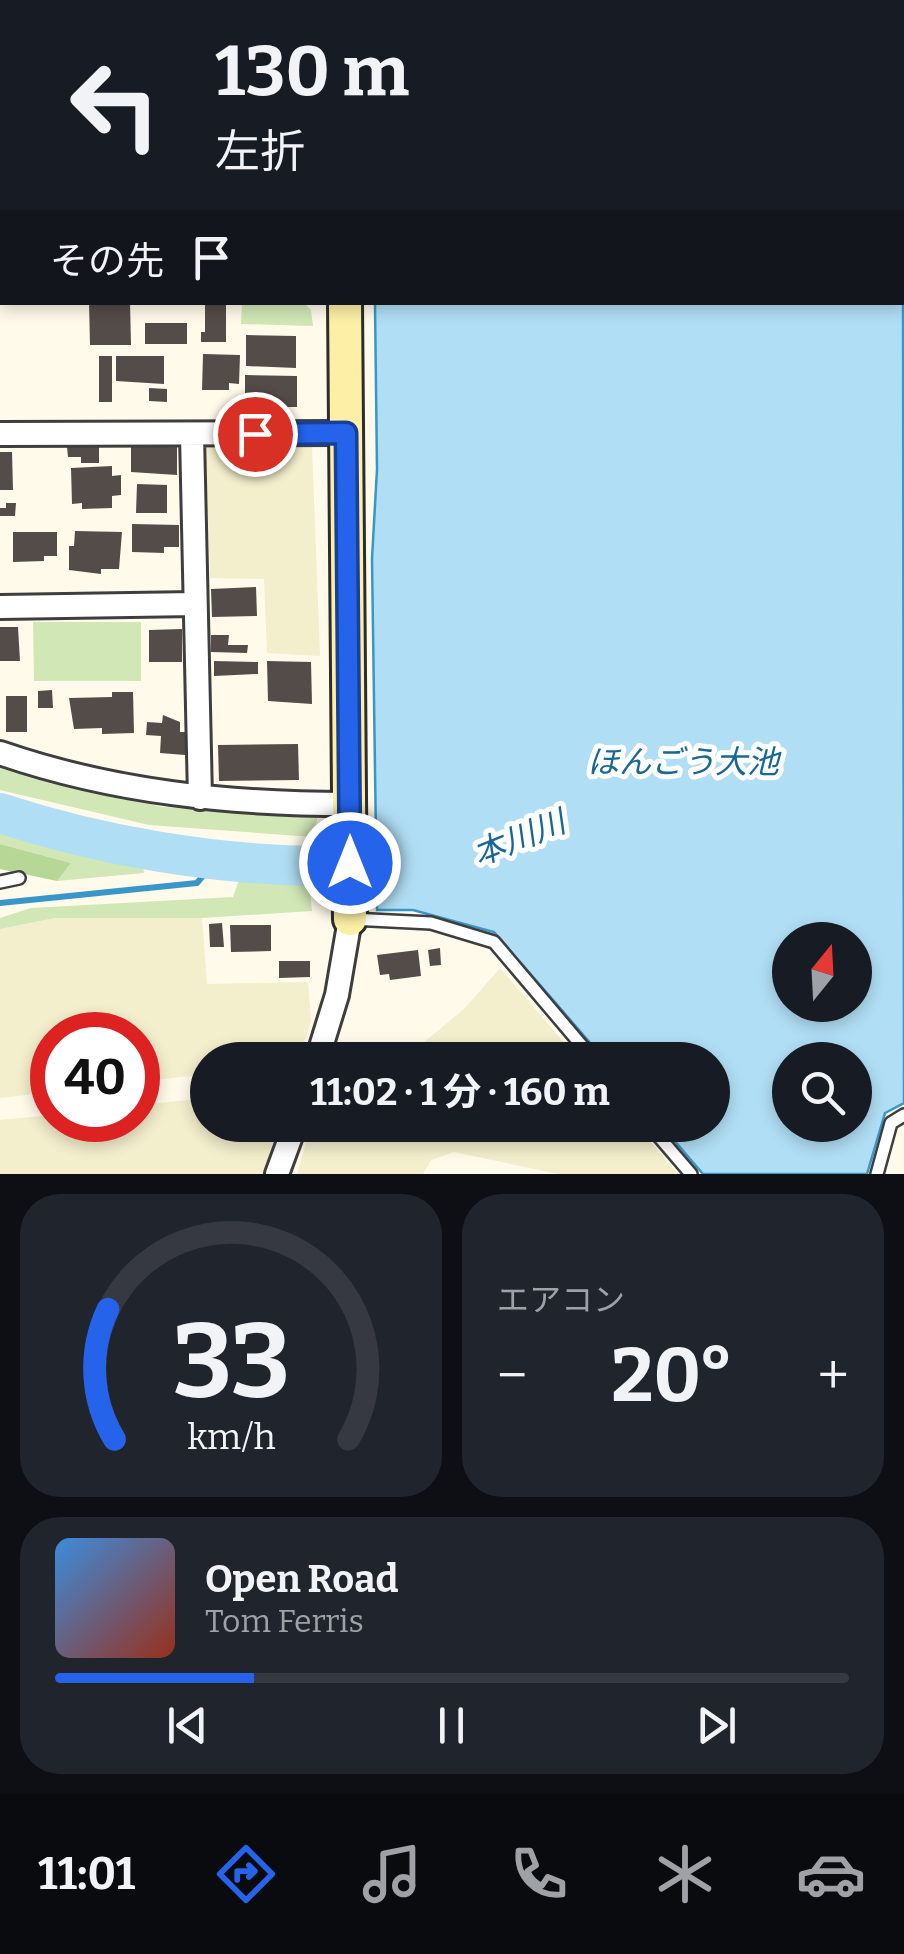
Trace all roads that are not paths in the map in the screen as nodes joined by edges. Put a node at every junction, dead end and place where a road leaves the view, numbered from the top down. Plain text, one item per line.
1 (345, 305) edge
2 (346, 433) junction
3 (0, 434) edge
4 (192, 435) junction
5 (195, 604) junction
6 (0, 607) edge
7 (0, 753) edge
8 (200, 798) junction
9 (349, 820) junction
10 (18, 878) dead end
11 (0, 882) edge
12 (350, 919) junction
13 (324, 1042) edge
14 (579, 1042) edge
15 (904, 1116) edge
16 (289, 1142) edge
17 (664, 1142) edge
18 (277, 1174) edge
19 (691, 1174) edge
20 (877, 1174) edge

1 - 2 street
2 - 4 street
2 - 9 street
3 - 4 street
4 - 5 street
5 - 6 street
5 - 8 street
7 - 8 street
8 - 9 street
9 - 12 street
10 - 11 lane
12 - 13 street
12 - 14 lane
15 - 20 lane
16 - 18 street
17 - 19 lane

